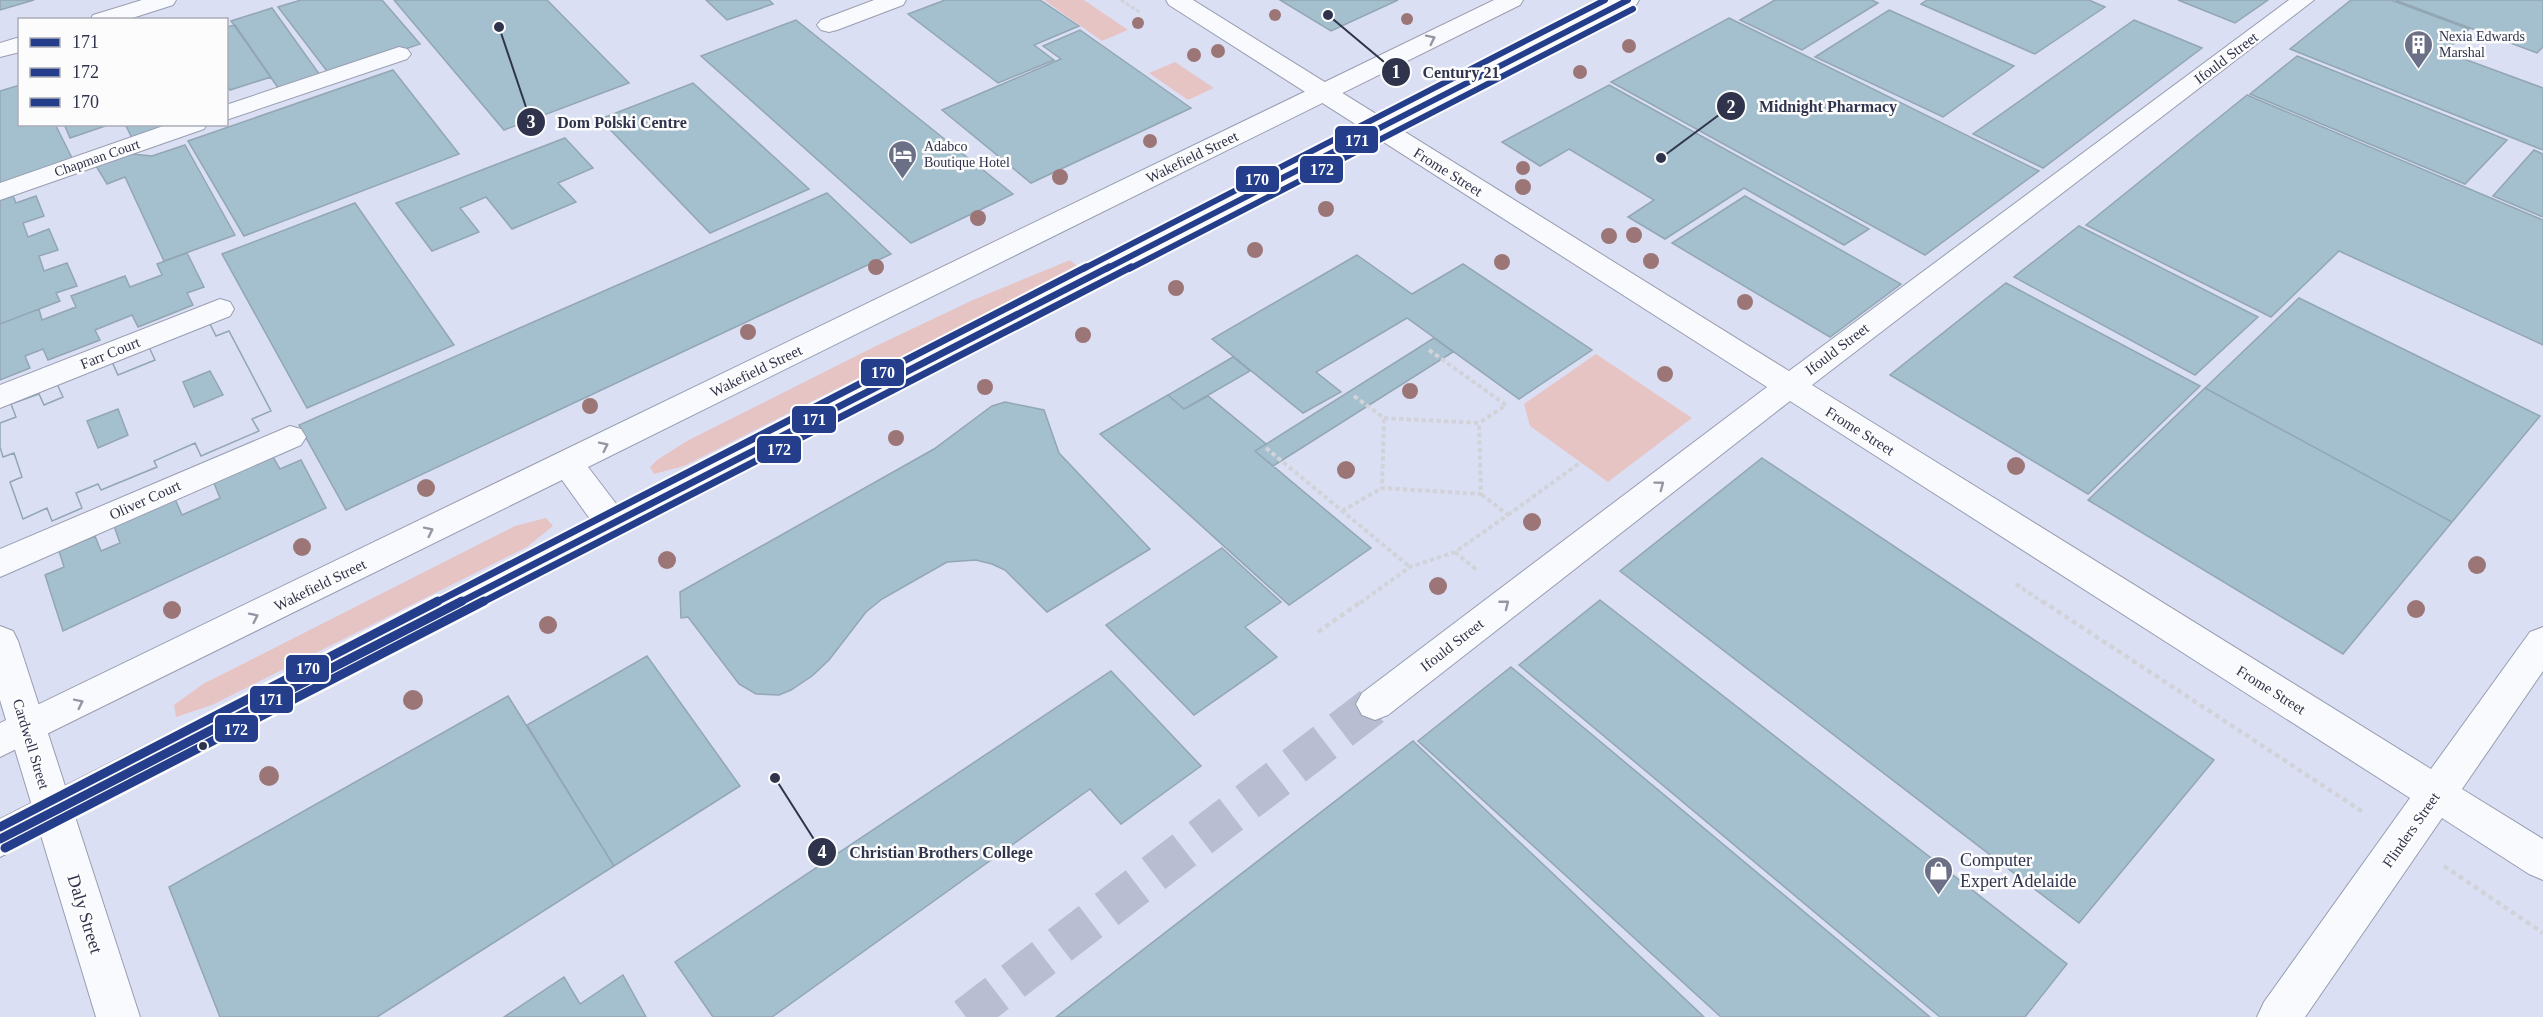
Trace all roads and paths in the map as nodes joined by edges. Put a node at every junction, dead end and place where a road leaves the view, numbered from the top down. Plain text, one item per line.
1 (165, 0) edge
2 (895, 0) edge
3 (1177, 0) edge
4 (1512, 0) edge
5 (1628, 0) edge
6 (2303, 0) edge
7 (107, 18) edge
8 (829, 26) dead end
9 (18, 45) edge
10 (0, 50) edge
11 (399, 54) dead end
12 (1322, 93) junction
13 (228, 113) edge
14 (189, 126) edge
15 (1379, 129) junction
16 (0, 192) edge
17 (220, 309) dead end
18 (1429, 350) dead end
19 (1789, 386) junction
20 (1354, 396) dead end
21 (0, 397) edge
22 (1384, 418) junction
23 (1479, 423) junction
24 (290, 437) dead end
25 (1266, 448) dead end
26 (1581, 462) dead end
27 (567, 463) junction
28 (1382, 488) junction
29 (1481, 494) junction
30 (1342, 511) junction
31 (1508, 514) junction
32 (612, 524) junction
33 (0, 564) edge
34 (1410, 567) junction
35 (1318, 632) dead end
36 (0, 641) edge
37 (2543, 642) edge
38 (1375, 704) tunnel mouth
39 (13, 735) edge
40 (2436, 794) junction
41 (52, 812) junction
42 (0, 839) edge
43 (2543, 861) edge
44 (118, 1017) edge
45 (2279, 1017) edge

1 - 7 street
2 - 8 street
3 - 12 street, Frome Street
12 -> 4 street, Wakefield Street
5 - 15 street
6 - 19 street, Ifould Street
9 - 10 street
11 - 13 street
12 - 15 street, Frome Street
27 -> 12 street, Wakefield Street
14 - 16 street, Chapman Court
15 - 19 street, Frome Street
15 - 32 street
17 - 21 street, Farr Court
18 - 23 path
38 -> 19 street, Ifould Street
19 - 40 street, Frome Street
20 - 22 path
22 - 23 path
22 - 28 path
23 - 29 path
24 - 33 street, Oliver Court
25 - 30 path
26 - 31 path
27 - 32 street
39 -> 27 street, Wakefield Street
28 - 29 path
28 - 30 path
29 - 31 path
30 - 34 path
31 - 34 path
32 - 41 street
34 - 35 path
36 - 39 street, Cardwell Street
37 - 40 street, Flinders Street
39 - 41 street, Cardwell Street
40 - 43 street, Frome Street
40 - 45 street, Flinders Street
41 - 42 street
41 - 44 street, Daly Street

